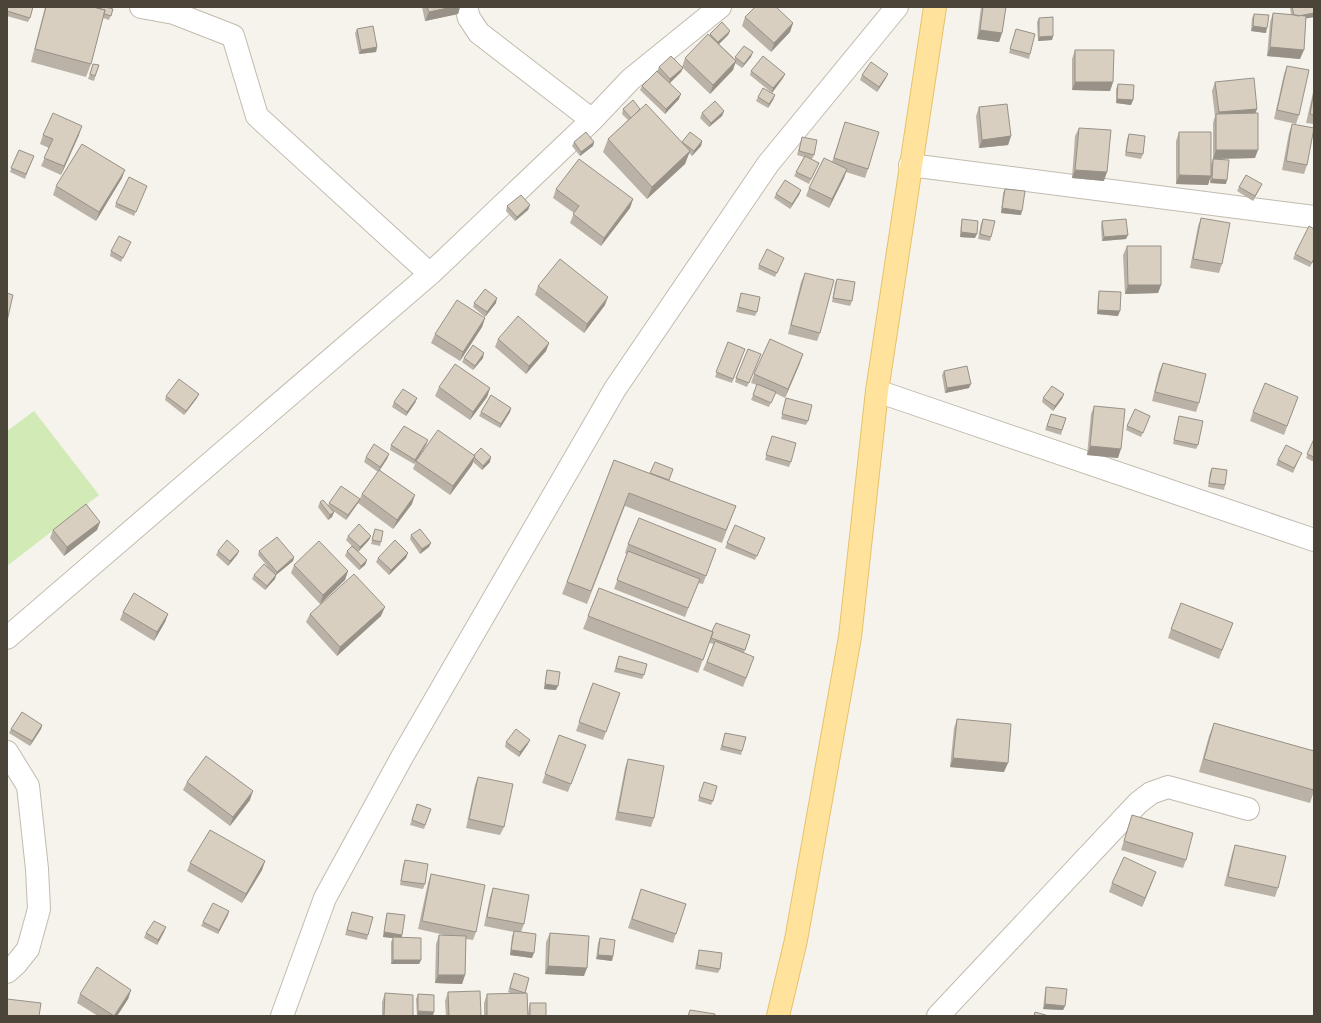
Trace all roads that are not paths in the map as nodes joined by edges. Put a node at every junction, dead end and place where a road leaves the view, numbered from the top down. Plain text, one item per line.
1 (141, 7) edge
2 (466, 7) edge
3 (720, 7) edge
4 (897, 7) edge
5 (935, 7) edge
6 (592, 120) junction
7 (910, 165) junction
8 (1314, 217) edge
9 (430, 274) junction
10 (877, 391) junction
11 (1314, 540) edge
12 (7, 638) edge
13 (7, 752) edge
14 (1248, 809) dead end
15 (7, 972) edge
16 (282, 1016) edge
17 (778, 1016) edge
18 (938, 1016) edge

1 - 9 street
2 - 6 street
3 - 6 street
4 - 16 street
5 - 7 main road
6 - 9 street
7 - 8 street
7 - 10 main road
9 - 12 street
10 - 11 street
10 - 17 main road
13 - 15 street
14 - 18 street

